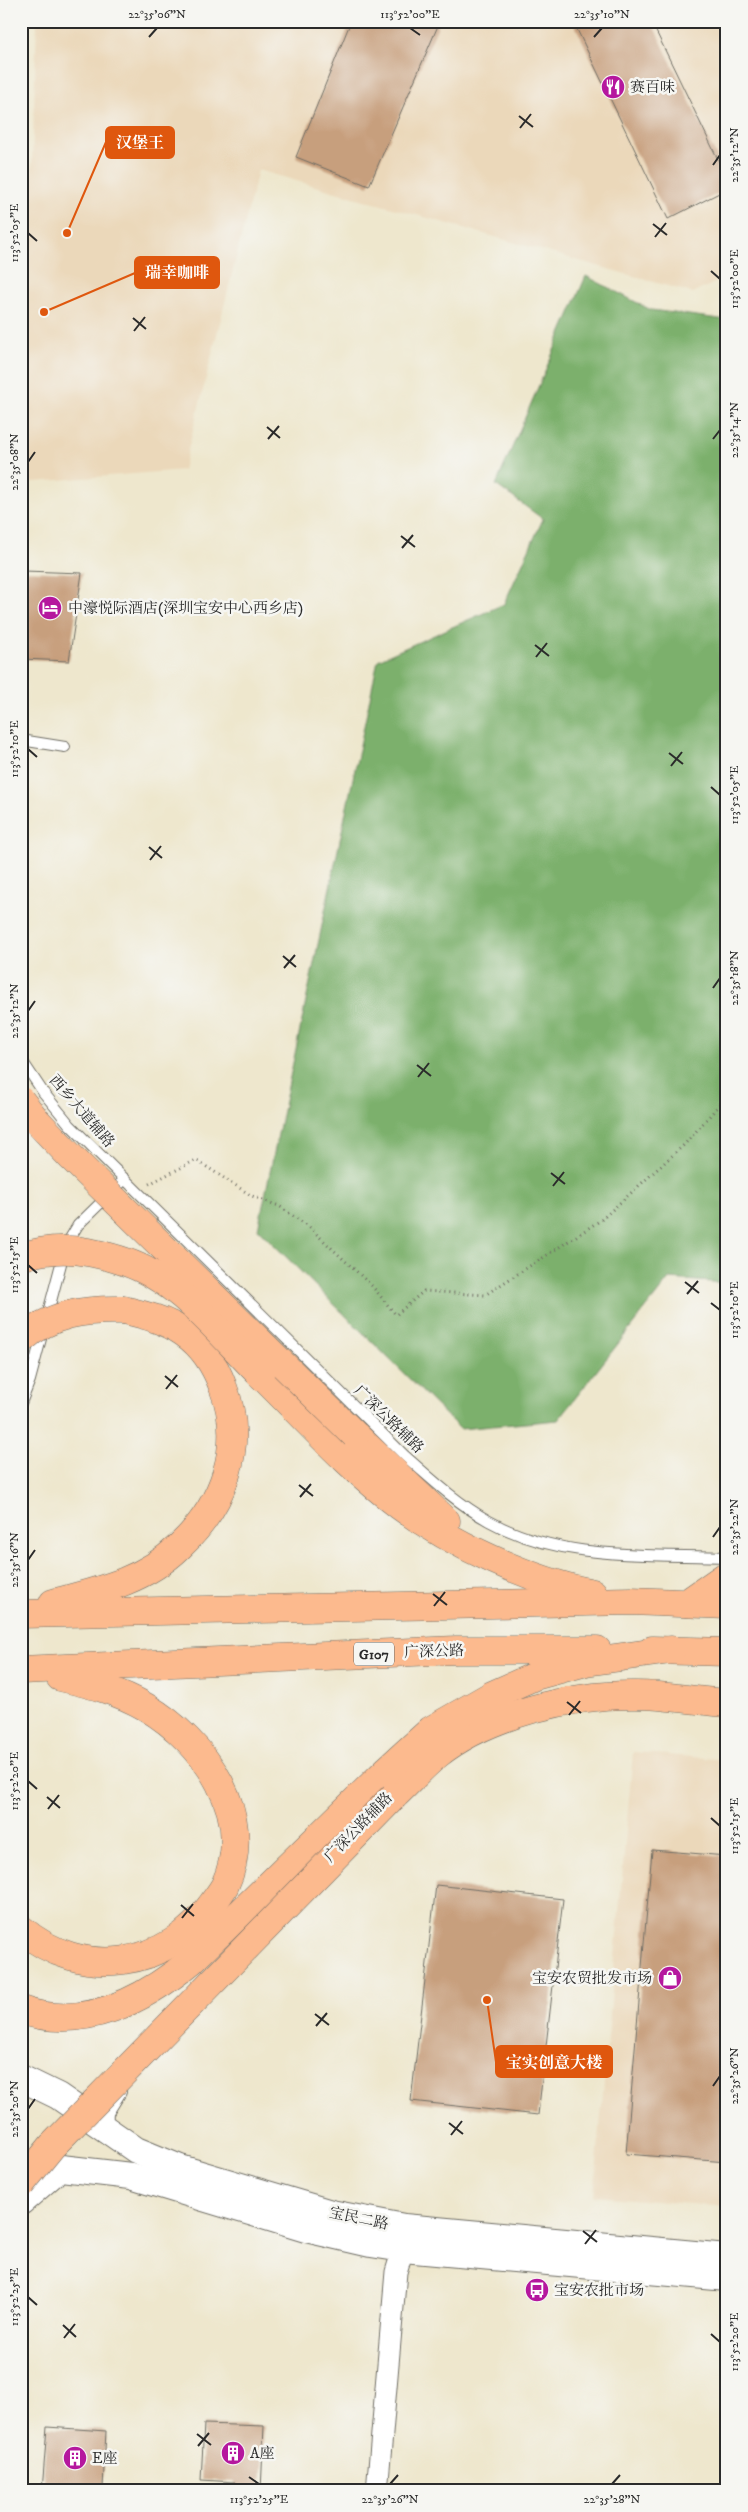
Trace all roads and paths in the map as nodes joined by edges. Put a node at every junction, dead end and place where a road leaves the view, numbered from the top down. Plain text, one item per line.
1 (21, 740) edge
2 (65, 747) dead end
3 (21, 1059) edge
4 (727, 1096) edge
5 (21, 1101) edge
6 (125, 1179) junction
7 (136, 1191) junction
8 (21, 1257) edge
9 (21, 1340) edge
10 (21, 1403) edge
11 (480, 1552) junction
12 (727, 1557) edge
13 (727, 1575) edge
14 (631, 1601) junction
15 (687, 1603) junction
16 (727, 1605) edge
17 (21, 1613) edge
18 (671, 1650) junction
19 (727, 1652) edge
20 (21, 1671) edge
21 (727, 1703) edge
22 (727, 1709) edge
23 (586, 1710) dead end
24 (406, 1792) junction
25 (358, 1849) dead end
26 (21, 1929) edge
27 (21, 2010) edge
28 (21, 2078) edge
29 (129, 2084) dead end
30 (109, 2132) junction
31 (21, 2168) edge
32 (61, 2168) junction
33 (21, 2184) edge
34 (21, 2202) edge
35 (404, 2238) junction
36 (727, 2257) edge
37 (727, 2278) edge
38 (377, 2491) edge

1 - 2 lane
3 - 6 lane, 西乡大道辅路
4 - 7 path
5 - 11 highway, bridge
6 - 7 lane, 广深公路辅路
6 - 10 lane
7 - 12 lane, 广深公路辅路
8 - 11 highway, bridge
9 - 17 highway, bridge
11 - 14 highway
13 - 15 highway
14 - 15 highway
14 - 17 highway
15 - 16 highway
18 - 19 highway, 广深公路 / G107
18 - 20 highway, 广深公路 / G107
18 - 27 highway
20 - 26 highway
21 - 24 highway
22 - 23 lane
24 - 25 lane, 广深公路辅路
24 - 33 highway, bridge
28 - 30 street, 宝民二路
29 - 30 lane
30 - 35 street, 宝民二路
31 - 32 street, 宝民二路
32 - 34 street
32 - 35 street, 宝民二路
35 - 36 street, 宝民二路
35 - 37 street, 宝民二路
35 - 38 street

